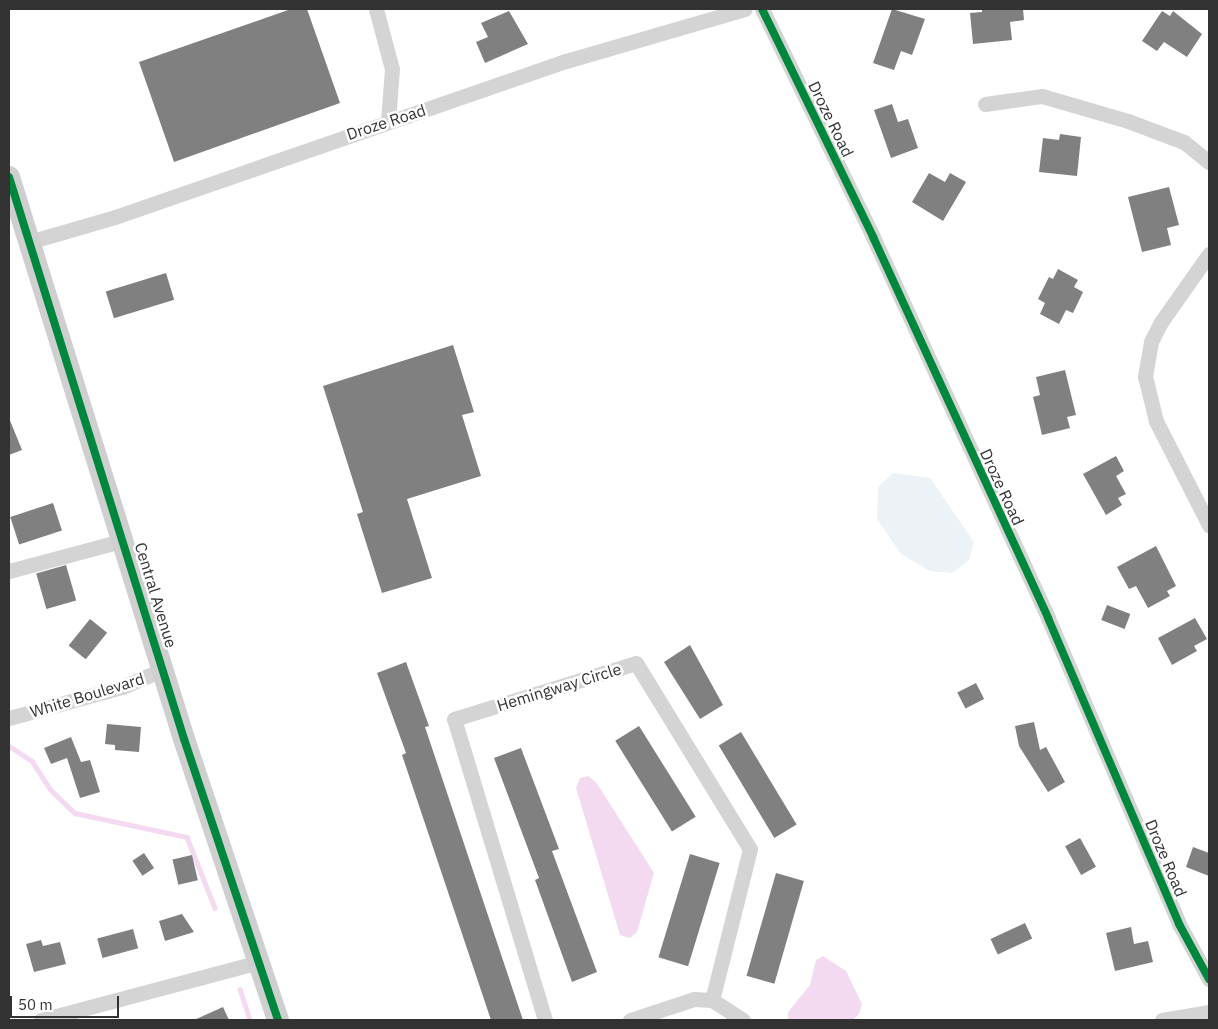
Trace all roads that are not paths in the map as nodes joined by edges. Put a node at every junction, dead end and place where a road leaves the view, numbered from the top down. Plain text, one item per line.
1 (376, 9) edge
2 (745, 9) edge
3 (762, 9) edge
4 (985, 104) dead end
5 (388, 121) junction
6 (1209, 162) edge
7 (9, 177) edge
8 (29, 242) junction
9 (1209, 254) edge
10 (1209, 525) edge
11 (125, 540) junction
12 (9, 571) edge
13 (164, 669) junction
14 (9, 718) edge
15 (259, 962) junction
16 (1209, 979) edge
17 (712, 1000) junction
18 (1209, 1012) edge
19 (41, 1020) edge
20 (278, 1020) edge
21 (545, 1020) edge
22 (630, 1020) edge
23 (743, 1020) edge
24 (1162, 1020) edge

1 - 5 street
2 - 5 street, Droze Road
3 - 16 street, Droze Road
4 - 6 street
5 - 8 street, Droze Road
7 - 8 street, Central Avenue
8 - 11 street, Central Avenue
9 - 10 street
11 - 12 street
11 - 13 street, Central Avenue
13 - 14 street, White Boulevard
13 - 15 street, Central Avenue
15 - 19 street
15 - 20 street, Central Avenue
17 - 21 street, Hemingway Circle
17 - 22 street
17 - 23 street
18 - 24 street

